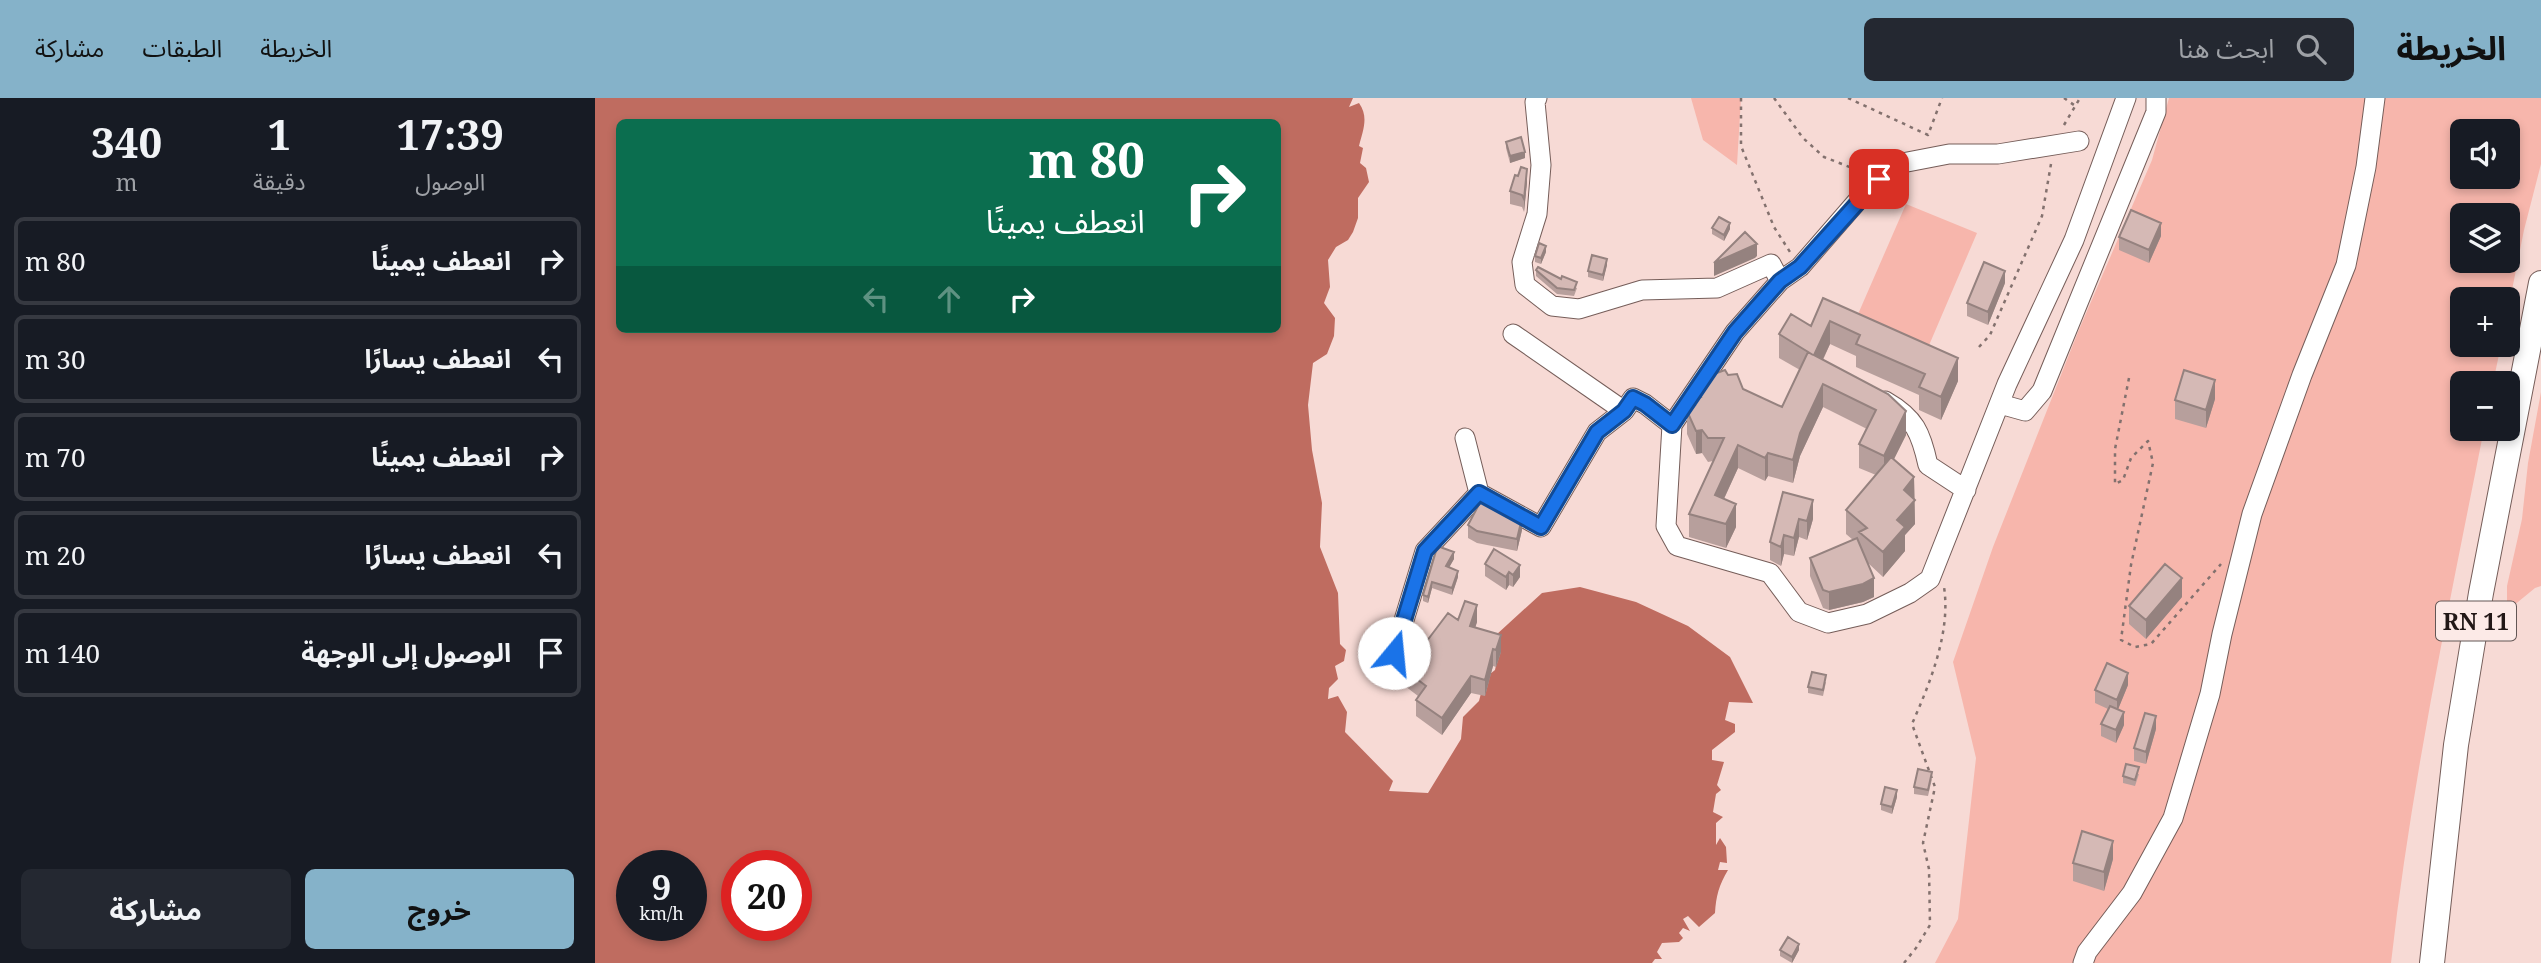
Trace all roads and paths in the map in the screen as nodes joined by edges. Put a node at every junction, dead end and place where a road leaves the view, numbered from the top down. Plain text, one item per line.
1 (1537, 98) edge
2 (1741, 98) edge
3 (1774, 98) edge
4 (1848, 98) edge
5 (1942, 98) edge
6 (2064, 98) edge
7 (2080, 98) edge
8 (2126, 98) edge
9 (2156, 98) edge
10 (2375, 98) edge
11 (2074, 105) junction
12 (2079, 141) dead end
13 (2054, 145) junction
14 (1879, 179) junction
15 (1800, 267) junction
16 (1780, 281) junction
17 (2541, 283) edge
18 (1513, 334) dead end
19 (1979, 347) dead end
20 (2129, 378) dead end
21 (1864, 389) edge
22 (2000, 404) junction
23 (1624, 411) junction
24 (1672, 425) junction
25 (1465, 438) dead end
26 (1966, 490) junction
27 (1479, 493) junction
28 (2246, 535) junction
29 (1939, 559) junction
30 (1394, 653) dead end
31 (1904, 963) edge
32 (2083, 963) edge
33 (2433, 963) edge

1 - 16 street
2 - 15 path
3 - 14 path
4 - 5 path
6 - 11 path
7 - 11 path
8 - 22 street
9 - 22 street
10 - 28 street
11 - 13 path
12 - 13 street
13 - 14 street
13 - 19 path
14 - 15 street
15 - 16 street
16 - 24 street
17 - 33 main road, RN 11
18 - 23 street
20 - 28 path
21 - 26 street
22 - 26 street
23 - 24 street
23 - 27 street
24 - 29 street
25 - 27 street
26 - 29 street
27 - 30 street
28 - 32 street
29 - 31 path

